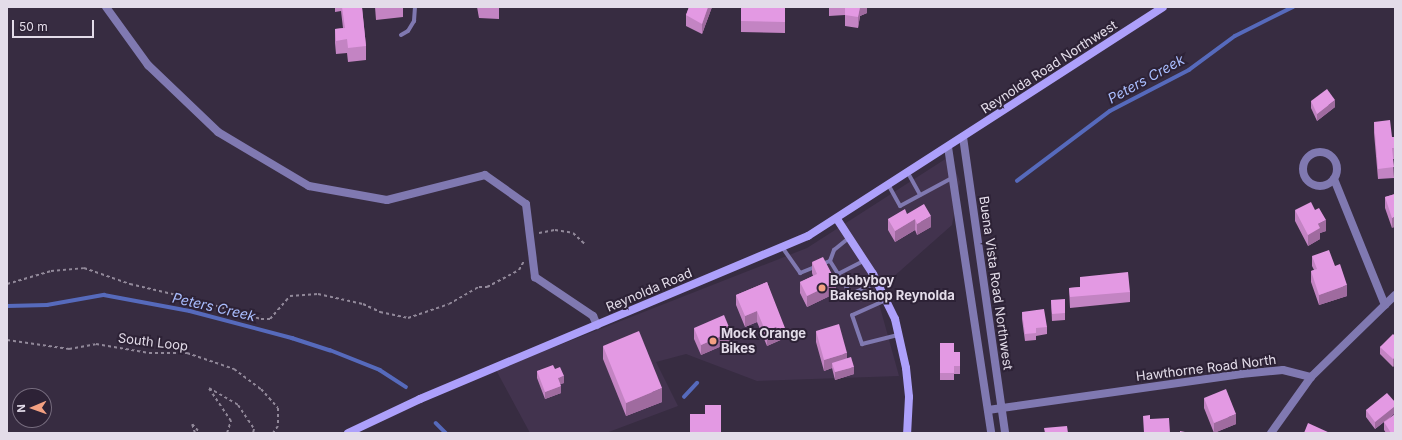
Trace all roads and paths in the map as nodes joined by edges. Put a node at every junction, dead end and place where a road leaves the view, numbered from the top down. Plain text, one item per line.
1 (106, 7) edge
2 (415, 7) edge
3 (1162, 7) edge
4 (401, 35) dead end
5 (964, 137) junction
6 (948, 148) junction
7 (908, 173) junction
8 (953, 177) junction
9 (1334, 179) junction
10 (889, 186) junction
11 (920, 195) junction
12 (837, 219) junction
13 (849, 237) junction
14 (530, 240) junction
15 (585, 244) dead end
16 (782, 247) junction
17 (525, 260) dead end
18 (830, 261) junction
19 (865, 261) junction
20 (838, 274) junction
21 (878, 282) junction
22 (7, 284) edge
23 (1395, 295) edge
24 (887, 299) junction
25 (1385, 304) junction
26 (597, 325) junction
27 (899, 335) junction
28 (7, 340) edge
29 (1311, 377) junction
30 (1001, 408) junction
31 (988, 410) junction
32 (195, 433) edge
33 (200, 433) edge
34 (227, 433) edge
35 (253, 433) edge
36 (273, 433) edge
37 (348, 433) edge
38 (907, 433) edge
39 (991, 433) edge
40 (1005, 433) edge
41 (1271, 433) edge

1 - 14 street
2 - 4 lane
3 - 5 main road, Reynolda Road Northwest
5 - 6 main road, Reynolda Road Northwest
5 - 30 street, Buena Vista Road Northwest
6 - 7 main road, Reynolda Road
6 - 8 street, Buena Vista Road Northwest
7 - 10 main road, Reynolda Road
7 - 11 lane
8 - 11 lane
8 - 31 street, Buena Vista Road Northwest
9 - 9 street
9 - 25 street
10 - 11 lane
10 - 12 main road, Reynolda Road
12 - 13 main road
12 - 16 main road, Reynolda Road
13 - 18 lane
13 - 19 main road
14 - 15 path
14 - 26 street
16 - 18 lane
16 - 26 main road, Reynolda Road
17 - 22 path
18 - 20 lane
19 - 20 lane
19 - 21 main road
20 - 21 lane
21 - 24 main road
23 - 25 street
24 - 27 main road
24 - 27 lane
25 - 29 street
26 - 37 main road, Reynolda Road
27 - 38 main road
28 - 36 path, South Loop
29 - 30 street, Hawthorne Road North
29 - 41 street
30 - 31 street, Hawthorne Road North
30 - 40 street, Buena Vista Road Northwest
31 - 39 street, Buena Vista Road Northwest
32 - 33 path
34 - 35 path

